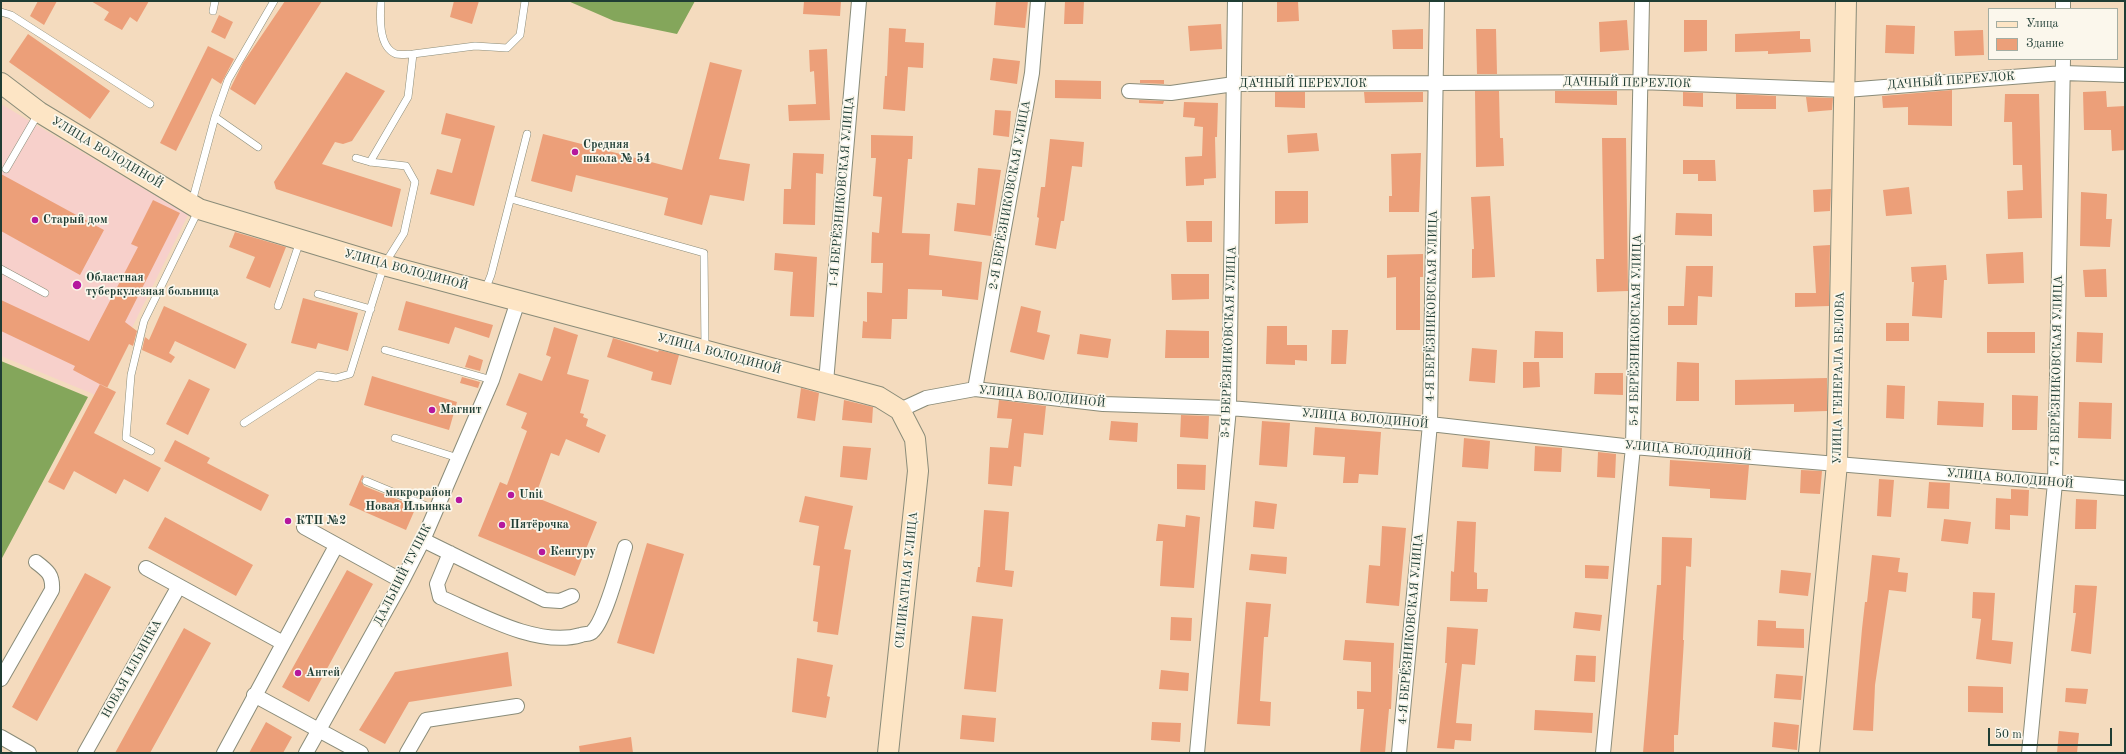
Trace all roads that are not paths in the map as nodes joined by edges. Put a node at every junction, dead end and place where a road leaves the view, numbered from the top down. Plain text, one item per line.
1 (215, 1) edge
2 (274, 1) edge
3 (381, 1) edge
4 (525, 1) edge
5 (859, 1) edge
6 (1038, 1) edge
7 (1235, 1) edge
8 (1437, 1) edge
9 (1642, 1) edge
10 (1846, 1) edge
11 (213, 11) dead end
12 (1, 12) edge
13 (412, 54) junction
14 (2063, 66) edge
15 (2125, 75) edge
16 (1640, 82) junction
17 (1, 83) edge
18 (1437, 83) junction
19 (1234, 84) junction
20 (1846, 90) junction
21 (1129, 91) dead end
22 (150, 104) dead end
23 (39, 112) junction
24 (215, 117) junction
25 (527, 134) dead end
26 (258, 147) dead end
27 (356, 158) dead end
28 (370, 162) junction
29 (6, 169) dead end
30 (511, 199) junction
31 (195, 207) junction
32 (300, 241) junction
33 (384, 265) junction
34 (1, 269) edge
35 (484, 291) junction
36 (45, 293) dead end
37 (318, 294) dead end
38 (518, 301) junction
39 (278, 306) dead end
40 (371, 309) junction
41 (385, 350) dead end
42 (705, 350) junction
43 (492, 380) junction
44 (826, 382) junction
45 (975, 389) junction
46 (1229, 408) junction
47 (900, 410) junction
48 (244, 423) dead end
49 (1430, 424) junction
50 (395, 438) dead end
51 (1633, 447) junction
52 (151, 451) dead end
53 (458, 458) junction
54 (1837, 464) junction
55 (366, 481) dead end
56 (2055, 483) junction
57 (2125, 488) edge
58 (436, 510) junction
59 (304, 527) dead end
60 (423, 540) junction
61 (336, 546) junction
62 (625, 547) dead end
63 (450, 554) junction
64 (36, 562) dead end
65 (146, 568) dead end
66 (402, 581) junction
67 (179, 586) junction
68 (572, 596) dead end
69 (283, 643) junction
70 (1, 679) edge
71 (254, 695) junction
72 (517, 706) dead end
73 (319, 729) junction
74 (1, 737) edge
75 (29, 753) edge
76 (85, 753) edge
77 (224, 753) edge
78 (306, 753) edge
79 (361, 753) edge
80 (407, 753) edge
81 (888, 753) edge
82 (1197, 753) edge
83 (1399, 753) edge
84 (1603, 753) edge
85 (1809, 753) edge
86 (2029, 753) edge

1 - 11 lane
2 - 24 lane
3 - 13 lane
4 - 13 lane
5 - 44 street, 1-Я БЕРЁЗНИКОВСКАЯ УЛИЦА
6 - 45 street, 2-Я БЕРЁЗНИКОВСКАЯ УЛИЦА
7 - 19 street, 3-Я БЕРЁЗНИКОВСКАЯ УЛИЦА
8 - 18 street, 4-Я БЕРЁЗНИКОВСКАЯ УЛИЦА
9 - 16 street, 5-Я БЕРЁЗНИКОВСКАЯ УЛИЦА
10 - 20 street, УЛИЦА ГЕНЕРАЛА БЕЛОВА
12 - 22 lane
13 - 28 lane
14 - 15 street, ДАЧНЫЙ ПЕРЕУЛОК
14 - 20 street, ДАЧНЫЙ ПЕРЕУЛОК
14 - 56 street, 7-Я БЕРЁЗНИКОВСКАЯ УЛИЦА
16 - 18 street, ДАЧНЫЙ ПЕРЕУЛОК
16 - 20 street, ДАЧНЫЙ ПЕРЕУЛОК
16 - 51 street, 5-Я БЕРЁЗНИКОВСКАЯ УЛИЦА
17 - 23 street, УЛИЦА ВОЛОДИНОЙ
18 - 19 street, ДАЧНЫЙ ПЕРЕУЛОК
18 - 49 street, 4-Я БЕРЁЗНИКОВСКАЯ УЛИЦА
19 - 21 street, ДАЧНЫЙ ПЕРЕУЛОК
19 - 46 street, 3-Я БЕРЁЗНИКОВСКАЯ УЛИЦА
20 - 54 street, УЛИЦА ГЕНЕРАЛА БЕЛОВА
23 - 29 lane
23 - 31 street, УЛИЦА ВОЛОДИНОЙ
24 - 26 lane
24 - 31 lane
25 - 30 lane
27 - 28 lane
28 - 33 lane
30 - 35 lane
30 - 42 lane
31 - 32 street, УЛИЦА ВОЛОДИНОЙ
31 - 52 lane
32 - 33 street, УЛИЦА ВОЛОДИНОЙ
32 - 39 lane
33 - 35 street, УЛИЦА ВОЛОДИНОЙ
33 - 40 lane
34 - 36 lane
35 - 38 street, УЛИЦА ВОЛОДИНОЙ
37 - 40 lane
38 - 42 street, УЛИЦА ВОЛОДИНОЙ
38 - 43 street, ДАЛЬНИЙ ТУПИК
40 - 48 lane
41 - 43 lane
42 - 44 street, УЛИЦА ВОЛОДИНОЙ
43 - 53 street, ДАЛЬНИЙ ТУПИК
44 - 47 street, УЛИЦА ВОЛОДИНОЙ
45 - 46 street, УЛИЦА ВОЛОДИНОЙ
45 - 47 street, УЛИЦА ВОЛОДИНОЙ
46 - 49 street, УЛИЦА ВОЛОДИНОЙ
46 - 82 street, 3-Я БЕРЁЗНИКОВСКАЯ УЛИЦА
47 - 81 street, СИЛИКАТНАЯ УЛИЦА
49 - 51 street, УЛИЦА ВОЛОДИНОЙ
49 - 83 street, 4-Я БЕРЁЗНИКОВСКАЯ УЛИЦА
50 - 53 lane
51 - 54 street, УЛИЦА ВОЛОДИНОЙ
51 - 84 street, 5-Я БЕРЁЗНИКОВСКАЯ УЛИЦА
53 - 58 street, ДАЛЬНИЙ ТУПИК
54 - 56 street, УЛИЦА ВОЛОДИНОЙ
54 - 85 street, УЛИЦА ГЕНЕРАЛА БЕЛОВА
55 - 58 lane
56 - 57 street, УЛИЦА ВОЛОДИНОЙ
56 - 86 street, 7-Я БЕРЁЗНИКОВСКАЯ УЛИЦА
58 - 60 street, ДАЛЬНИЙ ТУПИК
59 - 61 street
60 - 63 street
60 - 66 street, ДАЛЬНИЙ ТУПИК
61 - 66 street
61 - 69 street
62 - 63 street
63 - 68 street
64 - 70 street
65 - 67 street
66 - 73 street, ДАЛЬНИЙ ТУПИК
67 - 69 street
67 - 76 street, НОВАЯ ИЛЬИНКА
69 - 71 street
71 - 73 street
71 - 77 street
72 - 80 street
73 - 78 street, ДАЛЬНИЙ ТУПИК
73 - 79 street
74 - 75 street

